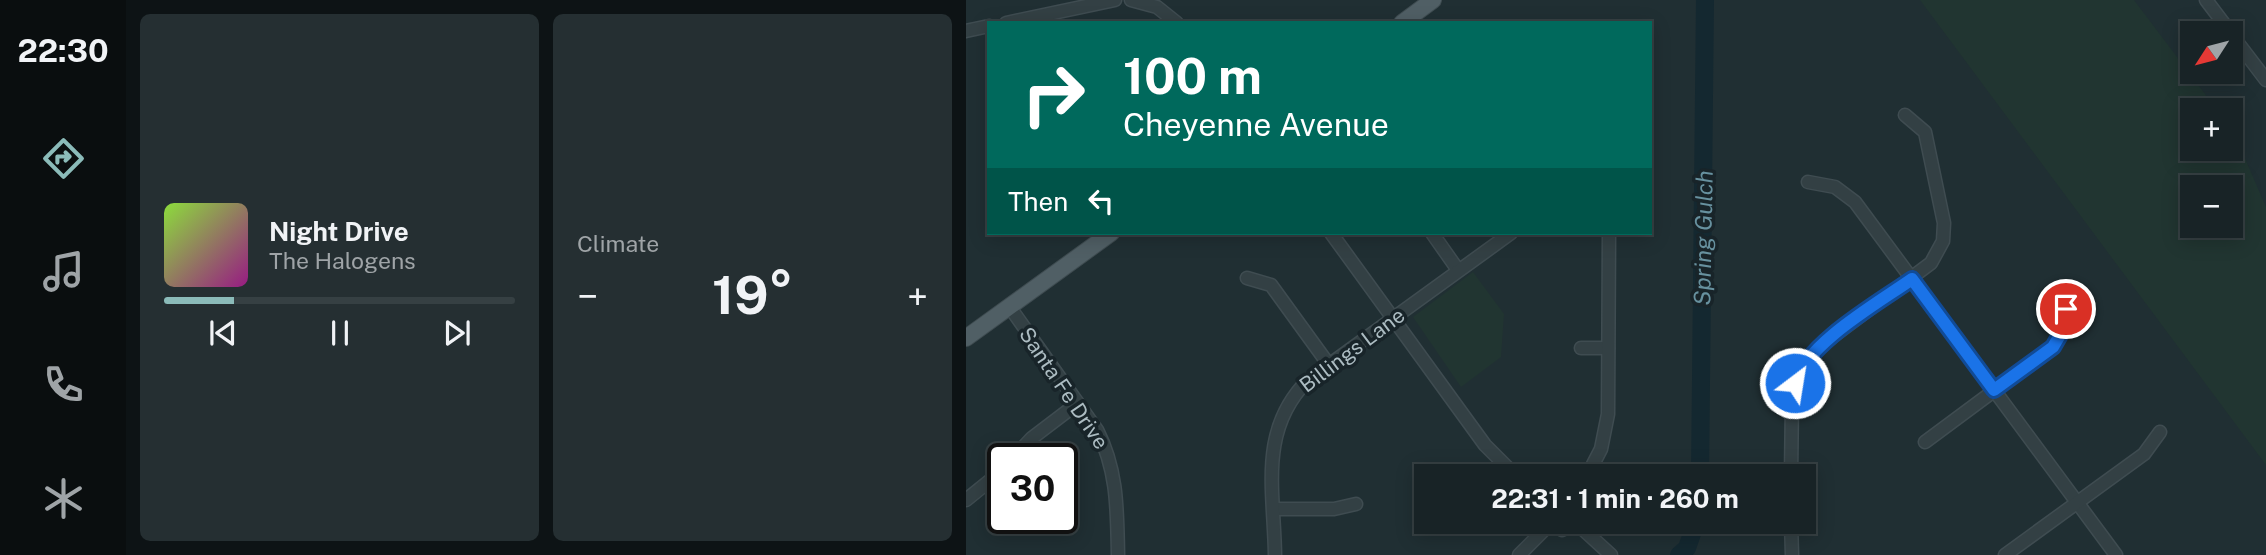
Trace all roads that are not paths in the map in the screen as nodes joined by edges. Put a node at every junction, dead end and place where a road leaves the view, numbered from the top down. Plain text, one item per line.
1 (1115, 0) edge
2 (1130, 0) edge
3 (1433, 0) edge
4 (2206, 0) edge
5 (1015, 21) edge
6 (1175, 21) edge
7 (1405, 21) edge
8 (2221, 21) edge
9 (987, 26) edge
10 (966, 31) edge
11 (2244, 51) edge
12 (2266, 80) edge
13 (1905, 115) dead end
14 (1808, 182) dead end
15 (1108, 235) edge
16 (1332, 235) edge
17 (1433, 235) edge
18 (1508, 235) edge
19 (1609, 235) edge
20 (1458, 270) junction
21 (1247, 278) dead end
22 (1912, 279) junction
23 (1009, 306) junction
24 (2066, 309) dead end
25 (1393, 319) junction
26 (966, 338) edge
27 (1581, 348) dead end
28 (1608, 348) junction
29 (1329, 365) junction
30 (1994, 390) junction
31 (1078, 403) junction
32 (2160, 432) dead end
33 (1924, 442) dead end
34 (1027, 443) edge
35 (1504, 464) edge
36 (1595, 464) edge
37 (1791, 464) edge
38 (987, 483) edge
39 (966, 500) edge
40 (2077, 502) junction
41 (1356, 504) dead end
42 (1274, 509) junction
43 (1538, 534) edge
44 (1588, 534) edge
45 (1791, 534) edge
46 (1118, 555) edge
47 (1275, 555) edge
48 (1518, 555) edge
49 (1611, 555) edge
50 (1792, 555) edge
51 (2005, 555) edge
52 (2116, 555) edge

1 - 5 street
2 - 6 street
3 - 7 main road
4 - 8 street
9 - 10 street
11 - 12 street
13 - 22 street
14 - 22 street
15 - 23 main road
16 - 25 street
17 - 20 street
18 - 20 street, Billings Lane
19 - 28 street
20 - 25 street, Billings Lane
21 - 29 street
22 - 30 street
22 - 37 street
23 - 26 main road
23 - 31 street, Santa Fe Drive
24 - 30 street
25 - 29 street, Billings Lane
25 - 35 street
27 - 28 street
28 - 36 street
29 - 42 street, Billings Lane
30 - 33 street
30 - 40 street
31 - 34 street
31 - 46 street, Santa Fe Drive
32 - 40 street
38 - 39 street
40 - 51 street
40 - 52 street
41 - 42 street
42 - 47 street, Billings Lane
43 - 48 street
44 - 49 street
45 - 50 street

